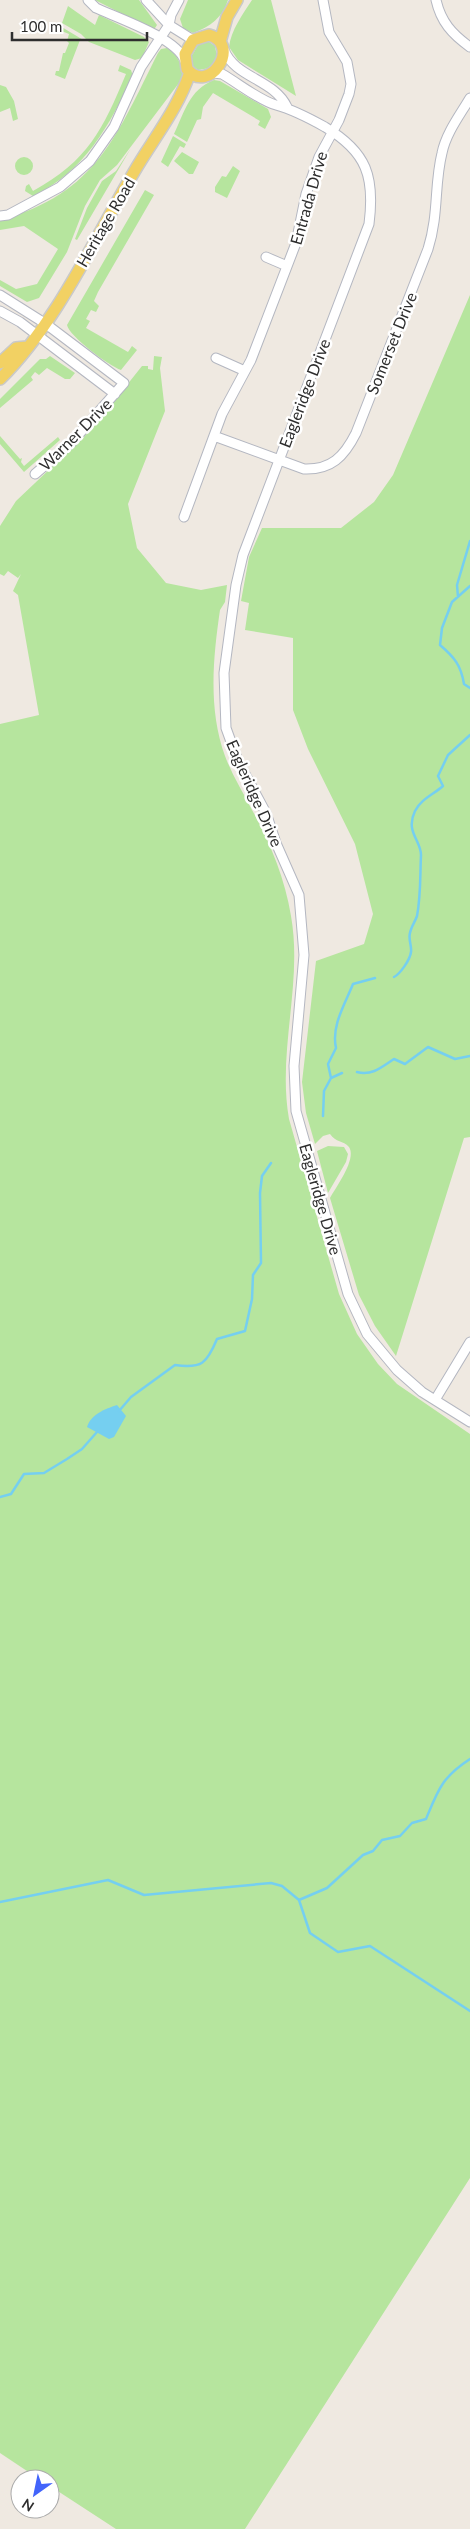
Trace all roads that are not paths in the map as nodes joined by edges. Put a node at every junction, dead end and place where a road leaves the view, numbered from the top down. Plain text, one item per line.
1 (88, 0) edge
2 (146, 0) edge
3 (179, 0) edge
4 (237, 0) edge
5 (323, 0) edge
6 (436, 0) edge
7 (227, 17) junction
8 (169, 25) junction
9 (209, 35) junction
10 (161, 37) junction
11 (193, 40) junction
12 (222, 46) junction
13 (470, 47) edge
14 (187, 67) junction
15 (208, 75) junction
16 (182, 96) junction
17 (470, 98) edge
18 (287, 107) junction
19 (332, 131) junction
20 (0, 216) edge
21 (266, 257) dead end
22 (286, 266) junction
23 (0, 295) edge
24 (0, 311) edge
25 (46, 324) junction
26 (36, 336) junction
27 (27, 347) junction
28 (216, 358) dead end
29 (0, 363) edge
30 (245, 371) junction
31 (0, 379) edge
32 (115, 394) junction
33 (214, 436) junction
34 (278, 461) junction
35 (35, 474) dead end
36 (184, 516) dead end
37 (470, 1342) edge
38 (435, 1400) junction
39 (470, 1422) edge

1 - 10 street
2 - 8 street
3 - 8 street
4 - 7 main road
5 - 19 street, Entrada Drive
6 - 13 street
7 - 9 main road
7 - 12 main road
8 - 10 street
8 - 11 street
9 - 11 main road
9 - 12 main road
10 - 14 street
10 - 20 street
11 - 14 main road
12 - 15 main road
12 - 18 street, Eagleridge Drive
14 - 15 main road
14 - 16 main road, Heritage Road
15 - 16 main road, Heritage Road
15 - 18 street, Eagleridge Drive
16 - 25 main road, Heritage Road
17 - 34 street, Somerset Drive
18 - 19 street, Eagleridge Drive
19 - 22 street, Entrada Drive
19 - 34 street, Eagleridge Drive
21 - 22 street
22 - 30 street, Entrada Drive
23 - 25 street, Warner Drive
24 - 26 street, Warner Drive
25 - 26 main road, Heritage Road
25 - 32 street, Warner Drive
26 - 27 main road, Heritage Road
26 - 32 street, Warner Drive
27 - 29 main road, Heritage Road
27 - 31 main road, Heritage Road
28 - 30 street
30 - 33 street, Entrada Drive
32 - 35 street, Warner Drive
33 - 34 street, Somerset Drive
33 - 36 street, Entrada Drive
34 - 38 street, Eagleridge Drive
37 - 38 street
38 - 39 street, Eagleridge Drive

